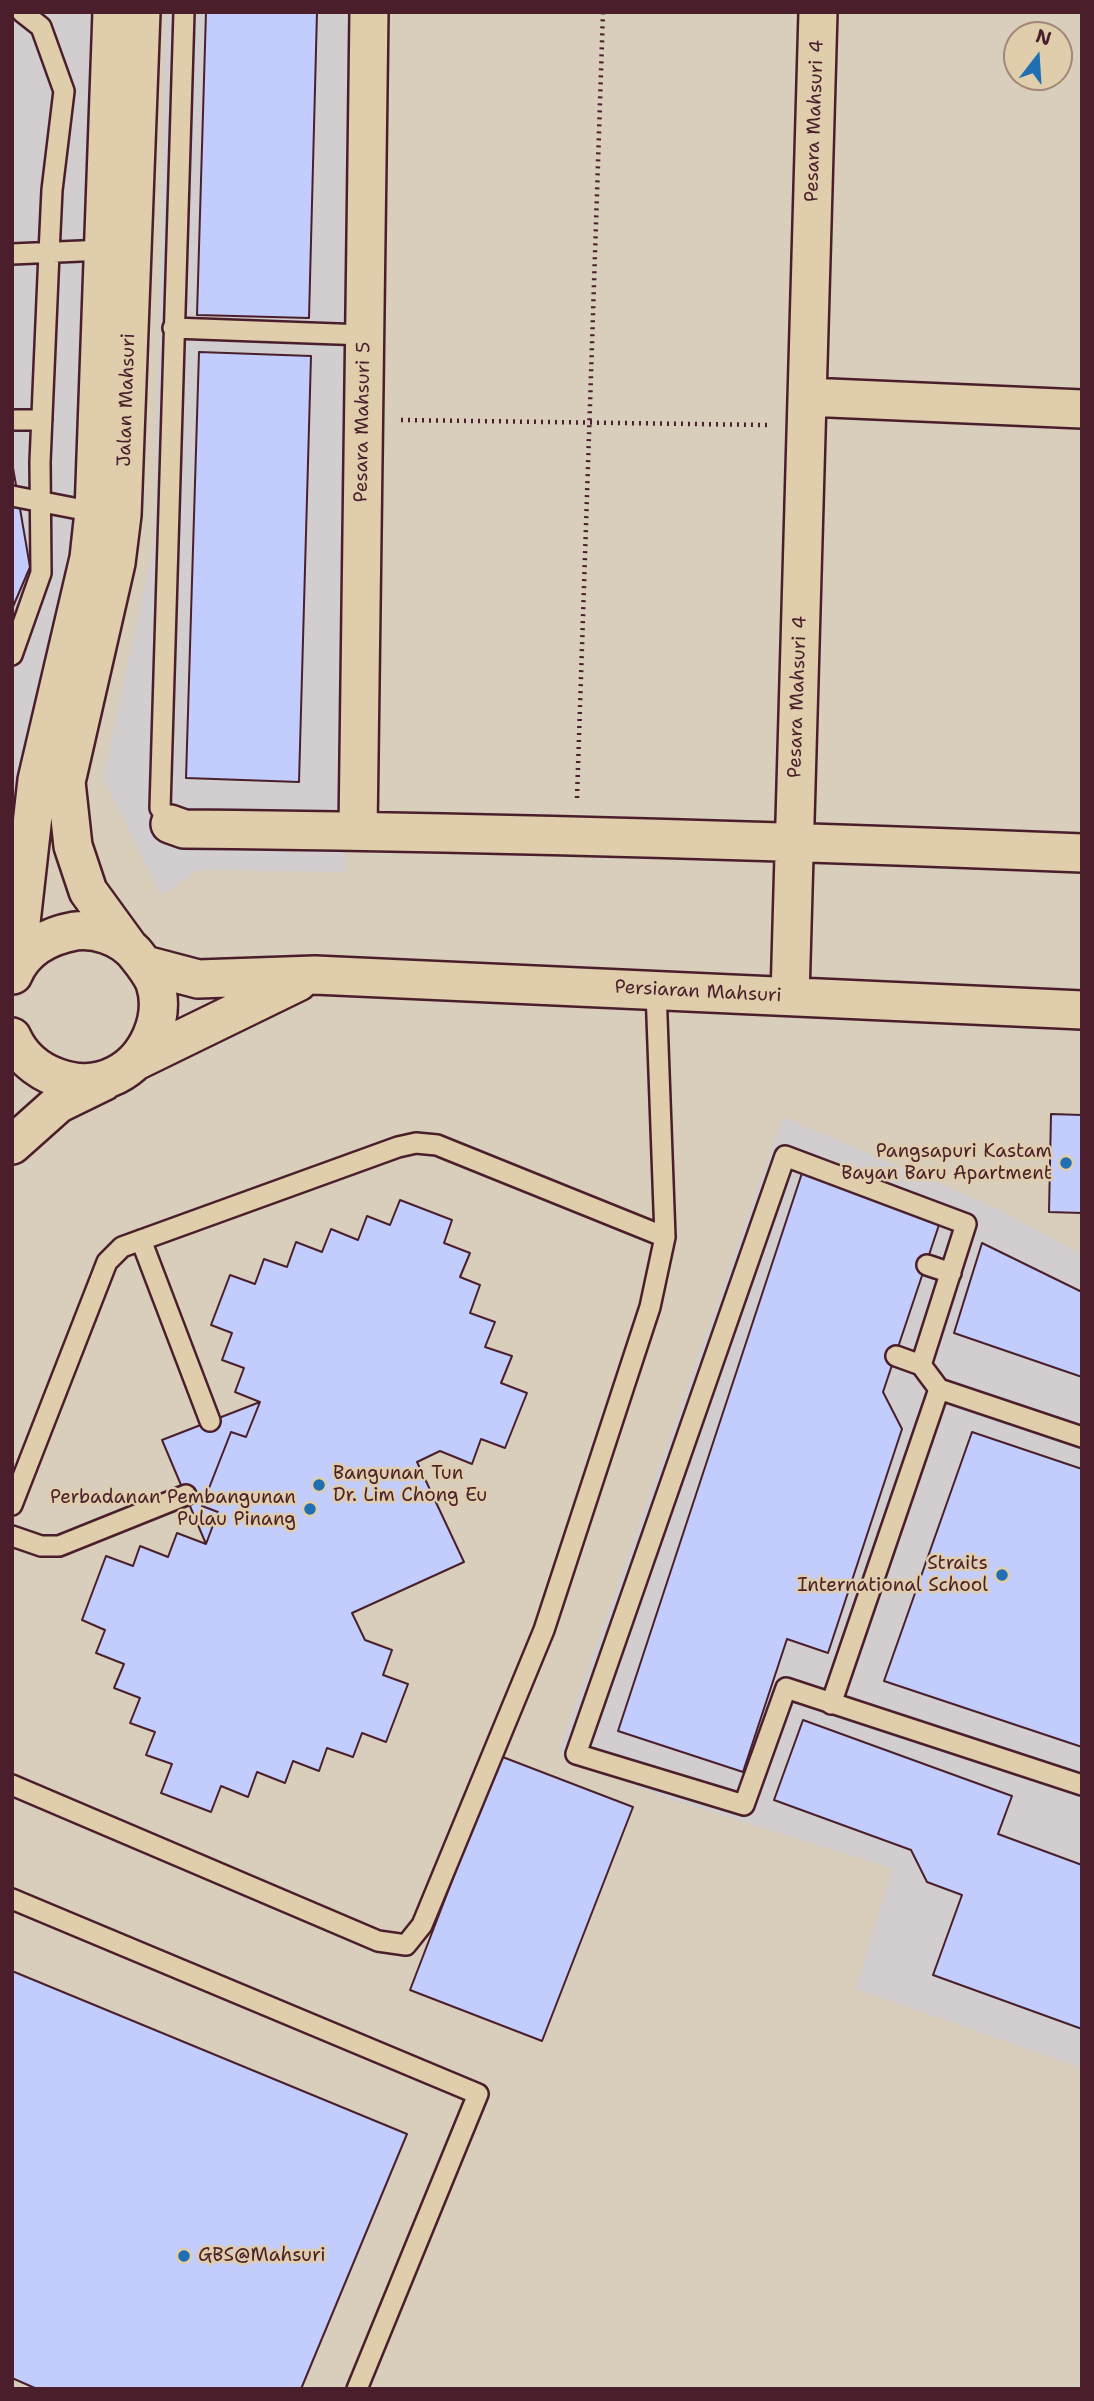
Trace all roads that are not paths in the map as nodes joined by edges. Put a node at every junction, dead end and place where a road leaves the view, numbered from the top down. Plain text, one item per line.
1 (22, 12) edge
2 (112, 12) edge
3 (141, 12) edge
4 (184, 12) edge
5 (369, 12) edge
6 (818, 12) edge
7 (104, 250) junction
8 (49, 253) junction
9 (12, 254) edge
10 (173, 328) junction
11 (365, 335) junction
12 (1082, 409) edge
13 (807, 411) junction
14 (12, 420) edge
15 (42, 420) junction
16 (12, 496) edge
17 (40, 502) junction
18 (94, 512) junction
19 (12, 655) edge
20 (52, 781) junction
21 (170, 824) joint
22 (358, 831) junction
23 (794, 842) junction
24 (1082, 853) edge
25 (137, 955) junction
26 (14, 971) edge
27 (315, 975) junction
28 (656, 990) junction
29 (790, 996) junction
30 (1082, 1010) edge
31 (12, 1037) edge
32 (125, 1069) junction
33 (12, 1145) edge
34 (664, 1237) junction
35 (141, 1240) junction
36 (927, 1265) dead end
37 (951, 1273) junction
38 (896, 1356) dead end
39 (921, 1365) junction
40 (940, 1389) junction
41 (210, 1421) dead end
42 (1082, 1437) edge
43 (186, 1495) dead end
44 (12, 1505) edge
45 (12, 1536) edge
46 (831, 1704) junction
47 (12, 1785) edge
48 (1082, 1785) edge
49 (12, 1899) edge
50 (357, 2389) edge

1 - 8 lane
2 - 7 street, Jalan Mahsuri
3 - 20 street, Jalan Mahsuri
4 - 10 lane
5 - 11 street, Pesara Mahsuri 5
6 - 13 street, Pesara Mahsuri 4
7 - 8 lane
7 - 18 street, Jalan Mahsuri
8 - 9 lane
8 - 15 lane
10 - 11 lane
10 - 21 lane
11 - 22 street, Pesara Mahsuri 5
12 - 13 street
13 - 23 street, Pesara Mahsuri 4
14 - 15 lane
15 - 17 lane
16 - 17 lane
17 - 18 lane
17 - 19 lane
18 - 20 street, Jalan Mahsuri
20 - 25 street
20 - 26 street
21 - 22 street
22 - 23 street
23 - 24 street
23 - 29 street, Pesara Mahsuri 4
25 - 26 street, Persiaran Mahsuri
25 - 27 street, Persiaran Mahsuri
25 - 32 street
27 - 28 street, Persiaran Mahsuri
27 - 32 street, Persiaran Mahsuri
28 - 29 street, Persiaran Mahsuri
28 - 34 lane
29 - 30 street, Persiaran Mahsuri
31 - 32 street
32 - 33 street, Persiaran Mahsuri
34 - 35 lane
34 - 47 lane
35 - 41 lane
35 - 44 lane
36 - 37 lane
37 - 39 lane
37 - 46 lane
38 - 39 lane
39 - 40 lane
40 - 42 lane
40 - 46 lane
43 - 45 lane
46 - 48 lane
49 - 50 lane

